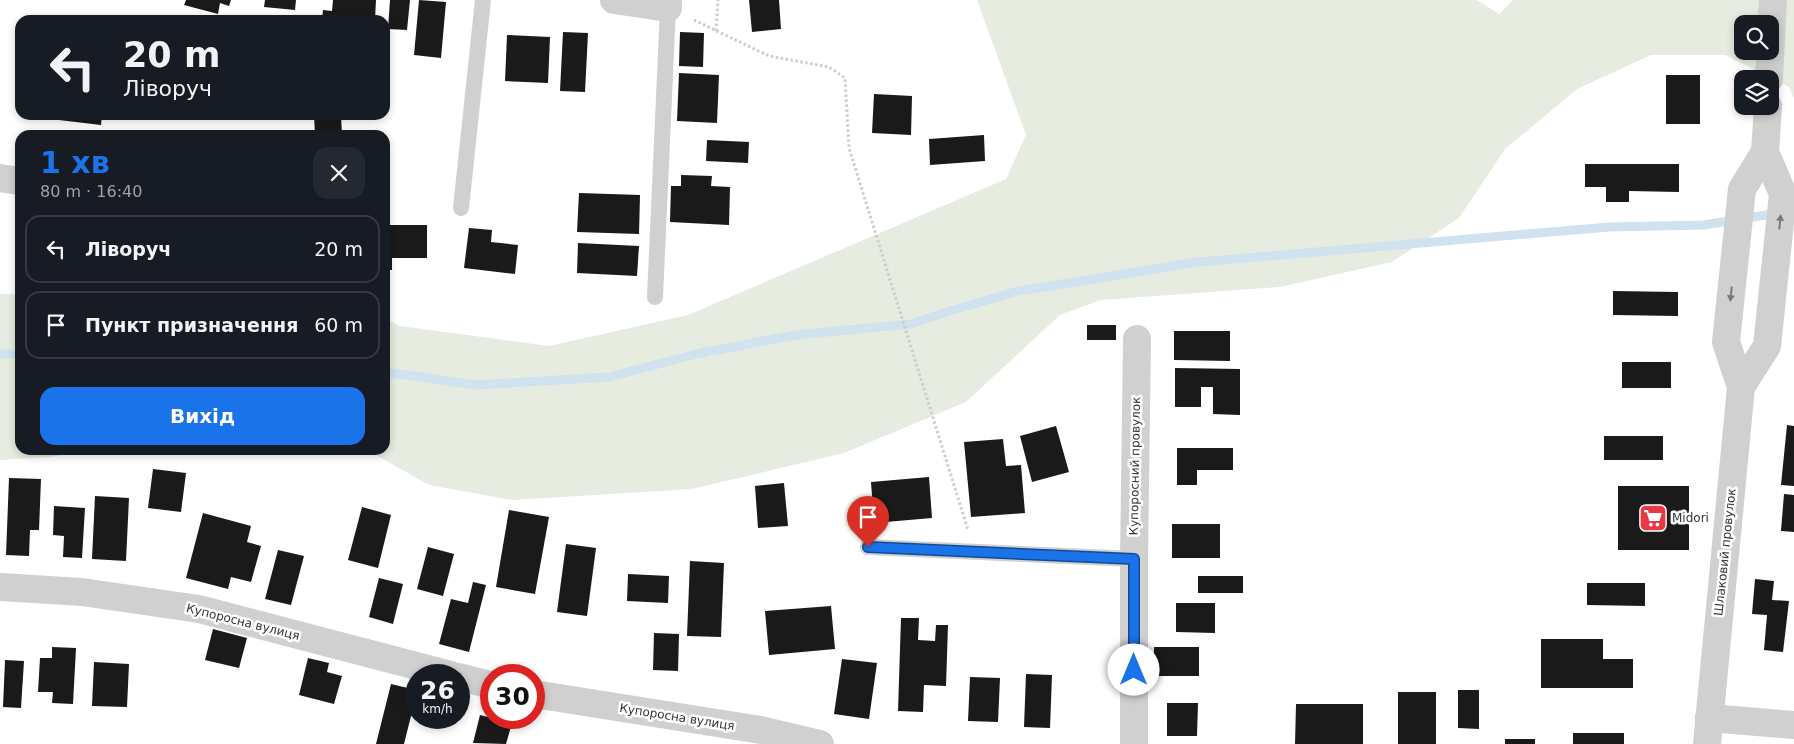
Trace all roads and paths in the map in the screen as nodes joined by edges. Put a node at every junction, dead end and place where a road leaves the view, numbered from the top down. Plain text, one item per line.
1 (483, 0) edge
2 (614, 0) edge
3 (718, 0) edge
4 (1773, 0) edge
5 (672, 4) edge
6 (716, 31) junction
7 (1769, 70) edge
8 (1768, 115) edge
9 (1766, 152) junction
10 (0, 178) edge
11 (15, 180) edge
12 (461, 208) dead end
13 (655, 298) dead end
14 (1136, 339) dead end
15 (1741, 387) junction
16 (868, 547) dead end
17 (975, 552) junction
18 (1134, 559) junction
19 (0, 587) edge
20 (409, 664) edge
21 (545, 696) edge
22 (1794, 725) edge
23 (1708, 731) edge
24 (820, 744) edge
25 (1134, 744) edge

1 - 12 lane
2 - 5 street
3 - 6 path
4 - 7 street
5 - 6 path
5 - 13 lane
6 - 17 path
8 - 9 street, Шлаковий провулок
9 -> 15 street, Шлаковий провулок
15 -> 9 street, Шлаковий провулок
10 - 11 street
14 - 18 street, Купоросний провулок
15 - 23 street, Шлаковий провулок
16 - 17 lane
17 - 18 lane
18 - 25 street, Купоросний провулок
19 - 20 street, Купоросна вулиця
21 - 24 street, Купоросна вулиця
22 - 23 street, Шлаковий провулок

